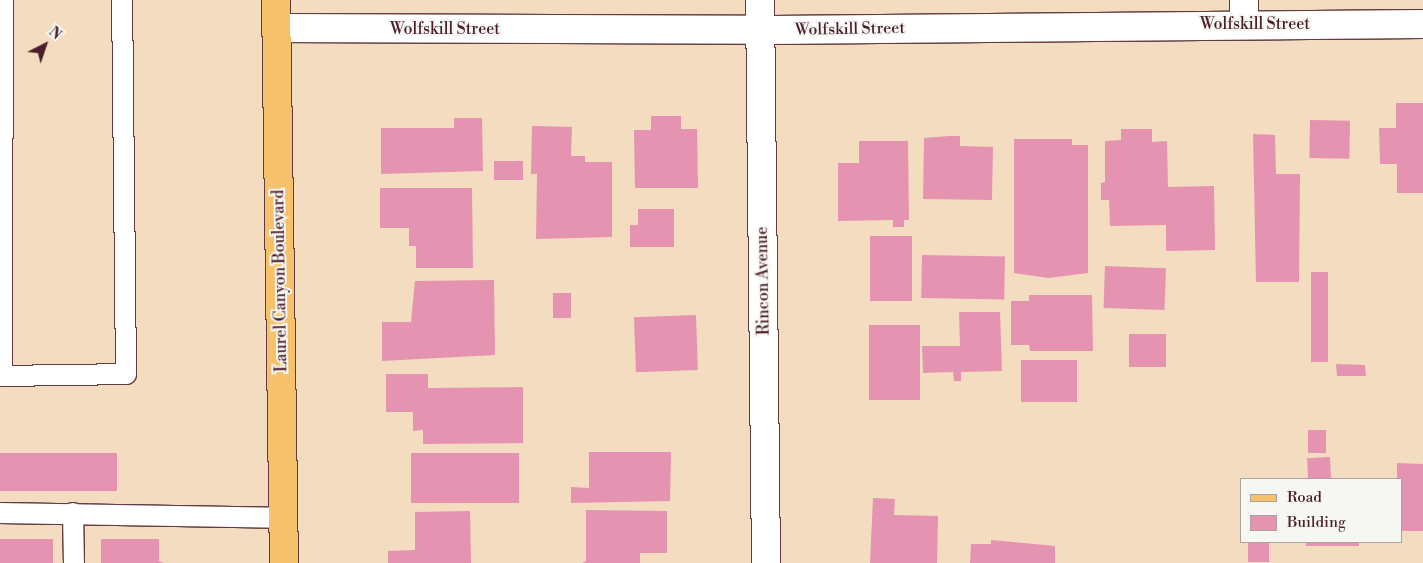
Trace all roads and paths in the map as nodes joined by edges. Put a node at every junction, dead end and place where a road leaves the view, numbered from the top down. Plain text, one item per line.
1 (3, 0) edge
2 (122, 0) edge
3 (276, 0) edge
4 (760, 0) edge
5 (1244, 12) edge
6 (1423, 24) edge
7 (277, 28) junction
8 (760, 30) junction
9 (0, 513) edge
10 (73, 513) junction
11 (283, 518) junction
12 (74, 563) edge
13 (284, 563) edge
14 (766, 563) edge

1 - 2 lane
3 - 7 main road, Laurel Canyon Boulevard
4 - 8 street, Rincon Avenue
5 - 6 street, Wolfskill Street
5 - 8 street, Wolfskill Street
7 - 8 street, Wolfskill Street
7 - 11 main road, Laurel Canyon Boulevard
8 - 14 street, Rincon Avenue
9 - 10 lane
10 - 11 lane
10 - 12 lane
11 - 13 main road, Laurel Canyon Boulevard

